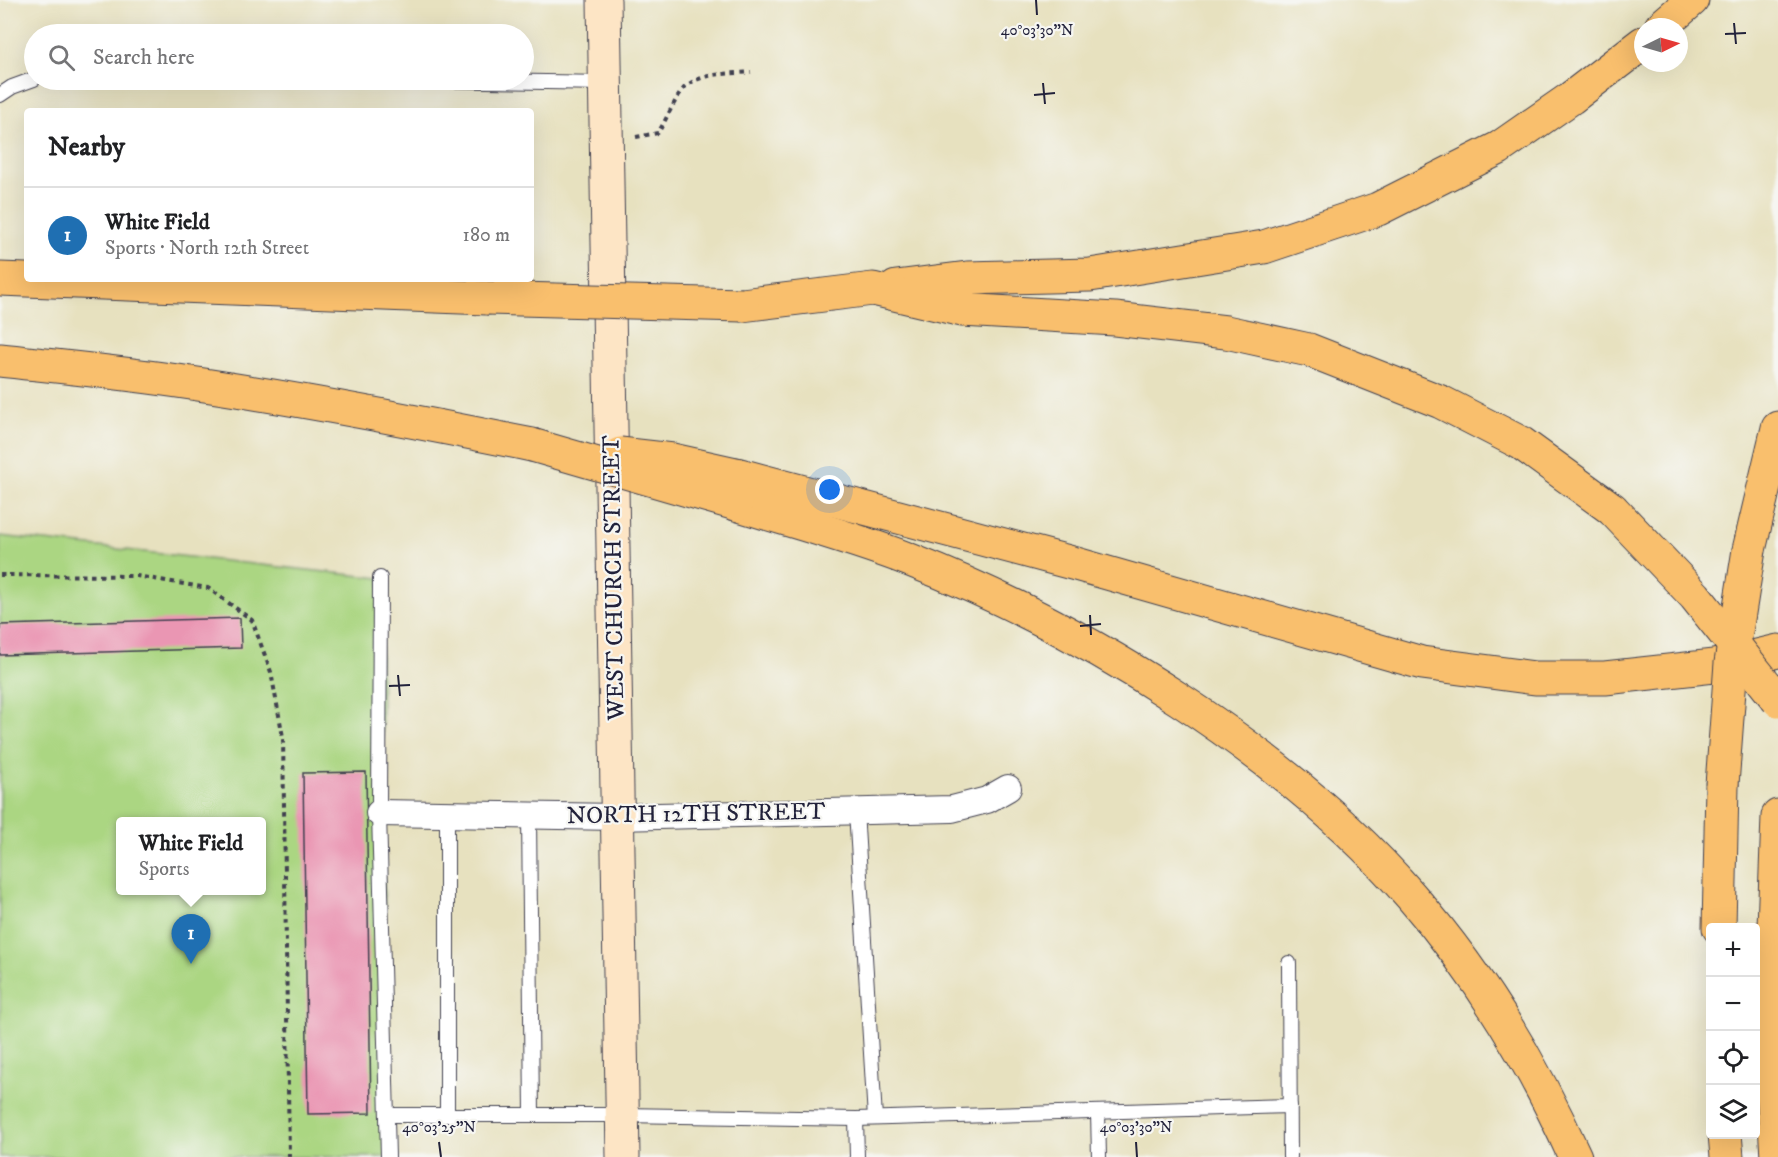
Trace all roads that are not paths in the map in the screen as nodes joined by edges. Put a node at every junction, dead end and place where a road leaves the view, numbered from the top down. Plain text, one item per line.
1 (604, 0) edge
2 (1692, 0) edge
3 (1671, 18) edge
4 (1634, 50) edge
5 (534, 82) edge
6 (24, 83) edge
7 (606, 84) junction
8 (0, 95) edge
9 (0, 279) edge
10 (24, 280) edge
11 (77, 282) edge
12 (873, 289) junction
13 (0, 360) edge
14 (1778, 428) edge
15 (736, 489) junction
16 (380, 578) dead end
17 (1778, 651) edge
18 (1778, 700) edge
19 (1008, 788) dead end
20 (856, 811) junction
21 (379, 813) junction
22 (447, 814) junction
23 (529, 815) junction
24 (1778, 816) edge
25 (617, 817) junction
26 (1719, 923) edge
27 (1289, 963) dead end
28 (1290, 1106) junction
29 (1098, 1112) junction
30 (387, 1115) junction
31 (447, 1115) junction
32 (532, 1115) junction
33 (622, 1115) junction
34 (875, 1118) junction
35 (856, 1119) junction
36 (1725, 1139) edge
37 (388, 1157) edge
38 (623, 1157) edge
39 (857, 1157) edge
40 (1099, 1157) edge
41 (1290, 1157) edge
42 (1575, 1157) edge
43 (1726, 1157) edge
44 (1777, 1157) edge

1 - 7 street, WEST CHURCH STREET
2 - 3 highway
4 - 12 highway
5 - 7 lane
6 - 8 lane
7 - 25 street, WEST CHURCH STREET
9 - 10 highway, bridge
11 - 12 highway, bridge
12 - 18 highway, bridge
13 - 15 highway, bridge
14 - 26 highway, bridge
15 - 17 highway
15 - 42 highway
16 - 21 lane
19 - 20 street, NORTH 12TH STREET
20 - 25 street, NORTH 12TH STREET
20 - 34 lane
21 - 22 street, NORTH 12TH STREET
21 - 30 lane
22 - 23 street, NORTH 12TH STREET
22 - 31 lane
23 - 25 street, NORTH 12TH STREET
23 - 32 lane
24 - 44 highway
25 - 33 street, WEST CHURCH STREET
27 - 28 lane
28 - 29 lane
28 - 41 lane
29 - 34 lane
29 - 40 lane
30 - 31 lane
30 - 37 lane
31 - 32 lane
32 - 33 lane
33 - 35 lane
33 - 38 street, WEST CHURCH STREET
34 - 35 lane
35 - 39 lane
36 - 43 highway

